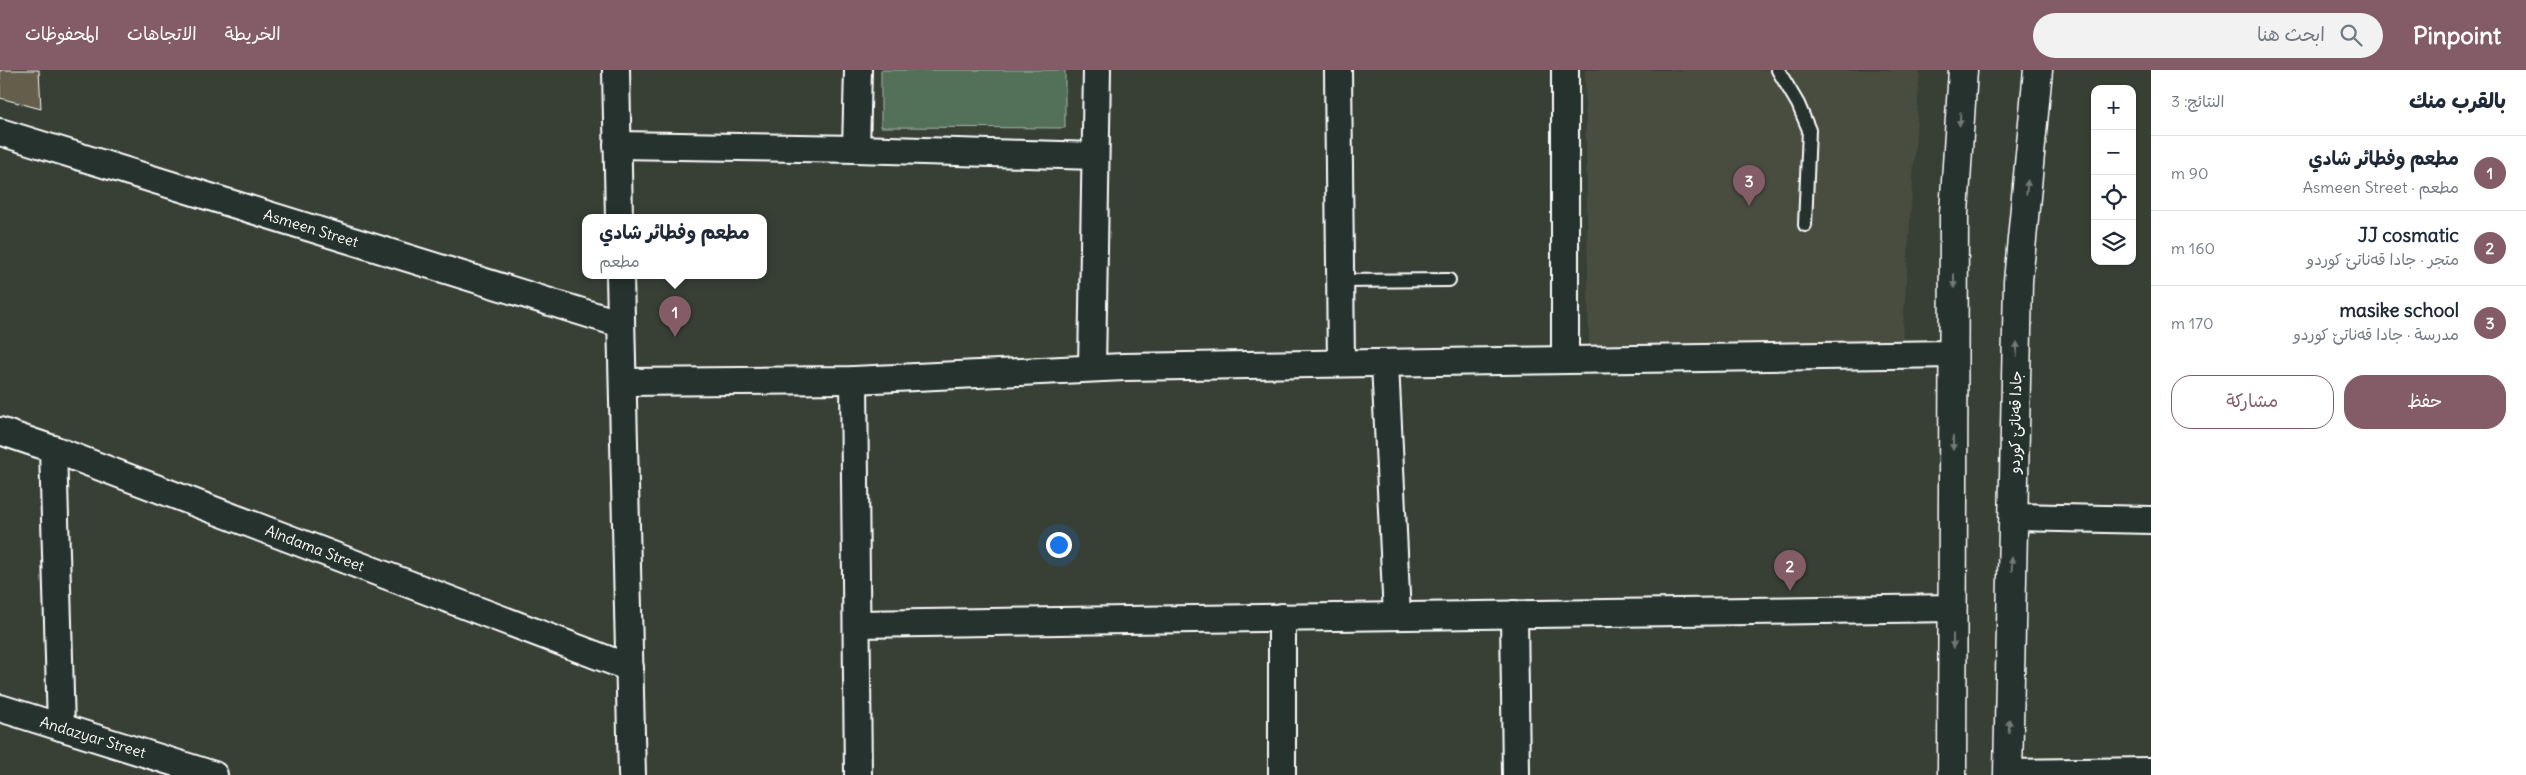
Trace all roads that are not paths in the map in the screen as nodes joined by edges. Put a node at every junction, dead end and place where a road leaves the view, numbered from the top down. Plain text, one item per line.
1 (616, 70) edge
2 (858, 70) edge
3 (1097, 70) edge
4 (1338, 70) edge
5 (1565, 70) edge
6 (1778, 70) edge
7 (1963, 70) edge
8 (2038, 70) edge
9 (0, 132) edge
10 (618, 145) junction
11 (856, 149) junction
12 (1095, 156) junction
13 (619, 214) edge
14 (1805, 225) dead end
15 (620, 279) edge
16 (1449, 280) dead end
17 (1340, 281) junction
18 (622, 324) junction
19 (1954, 354) junction
20 (1565, 360) junction
21 (1385, 363) junction
22 (1341, 364) junction
23 (1092, 368) junction
24 (854, 380) junction
25 (622, 382) junction
26 (0, 431) edge
27 (53, 449) junction
28 (2013, 517) junction
29 (2151, 520) edge
30 (1953, 608) junction
31 (1514, 614) junction
32 (1397, 616) junction
33 (1282, 617) junction
34 (857, 624) junction
35 (630, 668) junction
36 (0, 708) edge
37 (61, 727) junction
38 (2151, 771) edge
39 (2008, 774) edge
40 (214, 775) edge
41 (632, 775) edge
42 (858, 775) edge
43 (1282, 775) edge
44 (1516, 775) edge
45 (1952, 775) edge

1 - 10 street
2 - 11 street
3 - 12 street
4 - 17 street
5 - 20 street
6 - 14 lane
7 -> 19 street
28 -> 8 street, جادا قەناتێ کوردو
9 - 18 street, Asmeen Street
10 - 11 street
10 - 13 street
11 - 12 street
12 - 23 street
15 - 18 street
16 - 17 lane
17 - 22 street
18 - 25 street
19 - 20 street
19 -> 30 street
20 - 21 street
21 - 22 street
21 - 32 street
22 - 23 street
23 - 24 street
24 - 25 street
24 - 34 street
25 - 35 street
26 - 27 street, Alndama Street
27 - 35 street, Alndama Street
27 - 37 street
28 - 29 street
39 -> 28 street, جادا قەناتێ کوردو
30 - 31 street
30 -> 45 street
31 - 32 street
31 - 44 street
32 - 33 street
33 - 34 street
33 - 43 street
34 - 42 street
35 - 41 street
36 - 37 street, Andazyar Street
37 - 40 street, Andazyar Street
38 - 39 street

